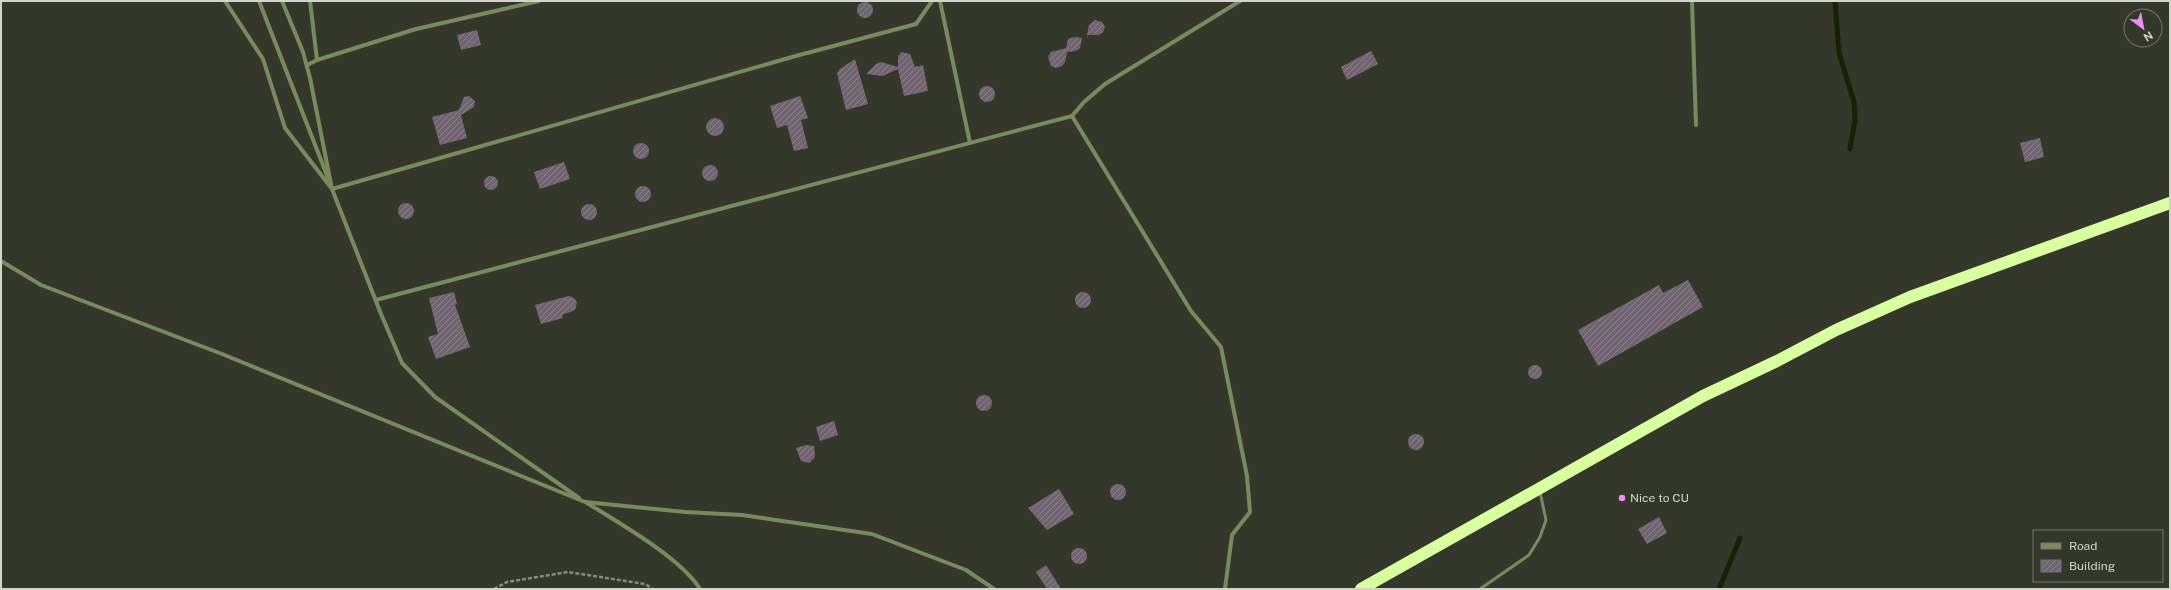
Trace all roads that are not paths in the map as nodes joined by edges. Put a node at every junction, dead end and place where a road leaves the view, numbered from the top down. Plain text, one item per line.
1 (226, 1) edge
2 (259, 1) edge
3 (282, 1) edge
4 (310, 1) edge
5 (540, 1) edge
6 (932, 1) edge
7 (940, 1) edge
8 (1240, 1) edge
9 (1692, 1) edge
10 (317, 60) junction
11 (307, 65) junction
12 (1072, 116) junction
13 (1696, 125) dead end
14 (970, 143) junction
15 (332, 188) junction
16 (2170, 204) edge
17 (1, 261) edge
18 (376, 300) junction
19 (381, 314) junction
20 (1540, 488) junction
21 (585, 502) junction
22 (1369, 587) edge
23 (700, 589) edge
24 (994, 589) edge
25 (1225, 589) edge
26 (1480, 589) edge

1 - 15 street
2 - 15 street
3 - 11 street
4 - 10 street
5 - 10 street
6 - 15 street
7 - 14 street
8 - 12 street
9 - 13 street
10 - 11 street
11 - 15 street
12 - 14 street
12 - 25 street
14 - 18 street
15 - 18 street
15 - 19 street
16 - 20 highway
17 - 21 street
18 - 19 street
19 - 21 street
20 - 22 highway
20 - 26 lane
21 - 23 street
21 - 24 street

